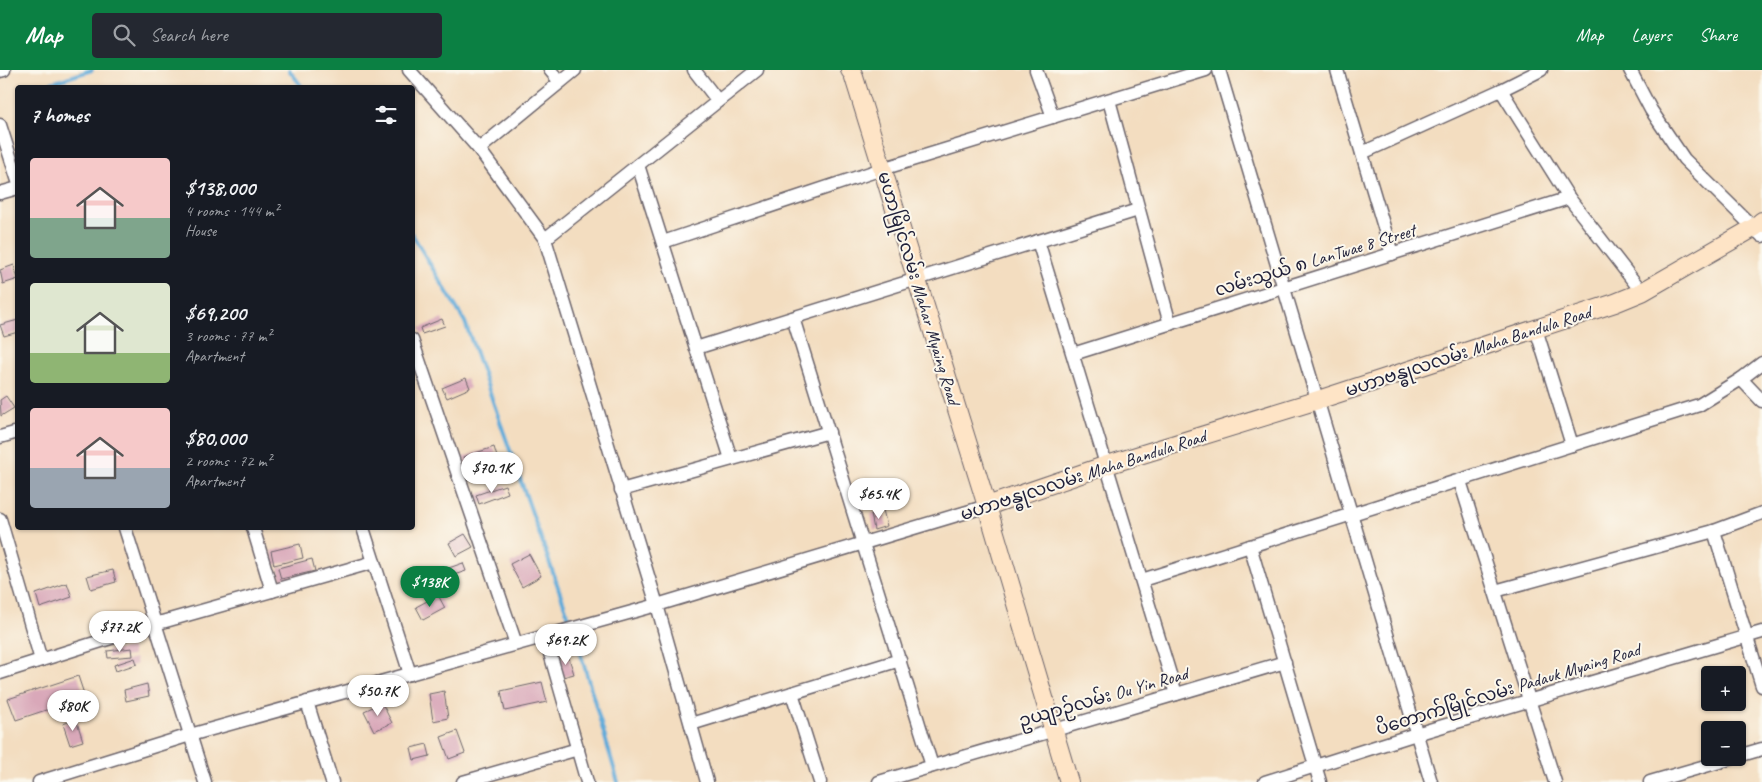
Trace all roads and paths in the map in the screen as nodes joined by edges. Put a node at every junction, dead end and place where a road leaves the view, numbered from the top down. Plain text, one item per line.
1 (4, 70) edge
2 (408, 70) edge
3 (550, 70) edge
4 (575, 70) edge
5 (694, 70) edge
6 (757, 70) edge
7 (850, 70) edge
8 (1036, 70) edge
9 (1206, 70) edge
10 (1219, 70) edge
11 (1338, 70) edge
12 (1541, 70) edge
13 (1630, 70) edge
14 (0, 71) edge
15 (560, 82) junction
16 (1501, 90) junction
17 (1109, 100) junction
18 (718, 101) junction
19 (1053, 117) junction
20 (0, 125) edge
21 (479, 148) junction
22 (1362, 153) junction
23 (638, 164) junction
24 (882, 170) junction
25 (15, 172) edge
26 (15, 189) edge
27 (0, 193) edge
28 (1569, 198) junction
29 (1138, 210) junction
30 (1760, 228) edge
31 (545, 239) junction
32 (1038, 241) junction
33 (663, 242) junction
34 (1392, 254) junction
35 (916, 279) junction
36 (1284, 288) junction
37 (1642, 292) junction
38 (793, 318) junction
39 (1170, 324) junction
40 (1536, 329) junction
41 (696, 348) junction
42 (415, 349) edge
43 (1073, 354) junction
44 (1762, 362) edge
45 (1741, 379) junction
46 (1318, 400) junction
47 (1762, 401) edge
48 (829, 432) junction
49 (15, 433) edge
50 (0, 437) edge
51 (1572, 445) junction
52 (731, 458) junction
53 (1107, 465) junction
54 (1460, 480) junction
55 (620, 490) junction
56 (987, 506) junction
57 (1762, 513) edge
58 (1352, 514) junction
59 (0, 519) edge
60 (126, 530) edge
61 (253, 530) edge
62 (364, 530) edge
63 (1714, 531) junction
64 (864, 543) junction
65 (1250, 546) junction
66 (5, 553) edge
67 (374, 562) junction
68 (1142, 580) junction
69 (272, 591) junction
70 (1495, 592) junction
71 (657, 605) junction
72 (155, 624) junction
73 (1762, 632) edge
74 (545, 636) junction
75 (1748, 636) junction
76 (516, 644) junction
77 (41, 660) junction
78 (900, 660) junction
79 (1285, 662) junction
80 (0, 673) edge
81 (410, 674) junction
82 (1762, 686) edge
83 (792, 693) junction
84 (1176, 694) junction
85 (1529, 700) junction
86 (307, 702) junction
87 (691, 724) junction
88 (1053, 729) junction
89 (1416, 734) junction
90 (190, 735) junction
91 (578, 748) junction
92 (1762, 749) edge
93 (1746, 754) edge
94 (932, 766) junction
95 (1316, 766) junction
96 (1709, 766) edge
97 (1674, 778) edge
98 (470, 781) edge
99 (39, 782) edge
100 (205, 782) edge
101 (332, 782) edge
102 (587, 782) edge
103 (708, 782) edge
104 (820, 782) edge
105 (879, 782) edge
106 (1070, 782) edge
107 (1264, 782) edge
108 (1320, 782) edge
109 (1431, 782) edge
110 (1555, 782) edge
111 (1650, 782) edge

1 - 14 street
2 - 21 street
3 - 15 street
4 - 15 street
5 - 18 street
6 - 18 street
7 - 24 street, မဟာမြိုင်လမ်း Mahar Myaing Road
8 - 19 street
9 - 17 street
10 - 36 street
11 - 22 street
12 - 16 street
13 - 30 street
15 - 21 street
16 - 22 street
16 - 28 street
17 - 19 street
17 - 29 street
18 - 23 street
19 - 24 street
20 - 25 street
21 - 31 street
22 - 34 street
23 - 31 street
23 - 33 street
24 - 33 street
24 - 35 street, မဟာမြိုင်လမ်း Mahar Myaing Road
26 - 27 street
28 - 34 street, လမ်းသွယ် ၈ LanTwae 8 Street
28 - 37 street
29 - 32 street
29 - 39 street
30 - 37 street, မဟာဗန္ဓုလလမ်း Maha Bandula Road
31 - 55 street
32 - 35 street
32 - 43 street
33 - 41 street
34 - 36 street, လမ်းသွယ် ၈ LanTwae 8 Street
35 - 38 street
35 - 56 street, မဟာမြိုင်လမ်း Mahar Myaing Road
36 - 39 street, လမ်းသွယ် ၈ LanTwae 8 Street
36 - 46 street
37 - 40 street, မဟာဗန္ဓုလလမ်း Maha Bandula Road
38 - 41 street
38 - 48 street
39 - 43 street, လမ်းသွယ် ၈ LanTwae 8 Street
40 - 46 street, မဟာဗန္ဓုလလမ်း Maha Bandula Road
40 - 51 street
41 - 52 street
42 - 76 street
43 - 53 street
44 - 45 street
45 - 47 street
45 - 51 street
46 - 53 street, မဟာဗန္ဓုလလမ်း Maha Bandula Road
46 - 58 street
48 - 52 street
48 - 64 street
49 - 50 street
51 - 54 street
52 - 55 street
53 - 56 street, မဟာဗန္ဓုလလမ်း Maha Bandula Road
53 - 68 street
54 - 58 street
54 - 70 street
55 - 71 street
56 - 64 street, မဟာဗန္ဓုလလမ်း Maha Bandula Road
56 - 88 street, မဟာမြိုင်လမ်း Mahar Myaing Road
57 - 63 street
58 - 65 street
58 - 89 street
59 - 66 street
60 - 72 street
61 - 69 street
62 - 67 street
63 - 70 street
63 - 75 street
64 - 71 street, မဟာဗန္ဓုလလမ်း Maha Bandula Road
64 - 78 street
65 - 68 street
65 - 79 street
66 - 77 street
67 - 69 street
67 - 81 street
68 - 84 street
69 - 72 street
70 - 85 street
71 - 74 street, မဟာဗန္ဓုလလမ်း Maha Bandula Road
71 - 87 street
72 - 77 street
72 - 90 street
73 - 75 street, ပိတောက်မြိုင်လမ်း Padauk Myaing Road
74 - 76 street, မဟာဗန္ဓုလလမ်း Maha Bandula Road
74 - 91 street
75 - 82 street
75 - 85 street, ပိတောက်မြိုင်လမ်း Padauk Myaing Road
76 - 81 street, မဟာဗန္ဓုလလမ်း Maha Bandula Road
77 - 80 street
78 - 83 street
78 - 94 street
79 - 84 street, ဥယျာဉ်လမ်း Ou Yin Road
79 - 95 street
81 - 86 street, မဟာဗန္ဓုလလမ်း Maha Bandula Road
83 - 87 street
83 - 104 street
84 - 88 street, ဥယျာဉ်လမ်း Ou Yin Road
85 - 89 street, ပိတောက်မြိုင်လမ်း Padauk Myaing Road
85 - 110 street
86 - 90 street, မဟာဗန္ဓုလလမ်း Maha Bandula Road
86 - 101 street
87 - 103 street
88 - 94 street, ဥယျာဉ်လမ်း Ou Yin Road
88 - 106 street, မဟာမြိုင်လမ်း Mahar Myaing Road
89 - 95 street, ပိတောက်မြိုင်လမ်း Padauk Myaing Road
89 - 109 street
90 - 99 street, မဟာဗန္ဓုလလမ်း Maha Bandula Road
90 - 100 street
91 - 98 street
91 - 102 street
92 - 93 street
94 - 105 street, ဥယျာဉ်လမ်း Ou Yin Road
95 - 107 street, ပိတောက်မြိုင်လမ်း Padauk Myaing Road
95 - 108 street
96 - 97 street
97 - 111 street

